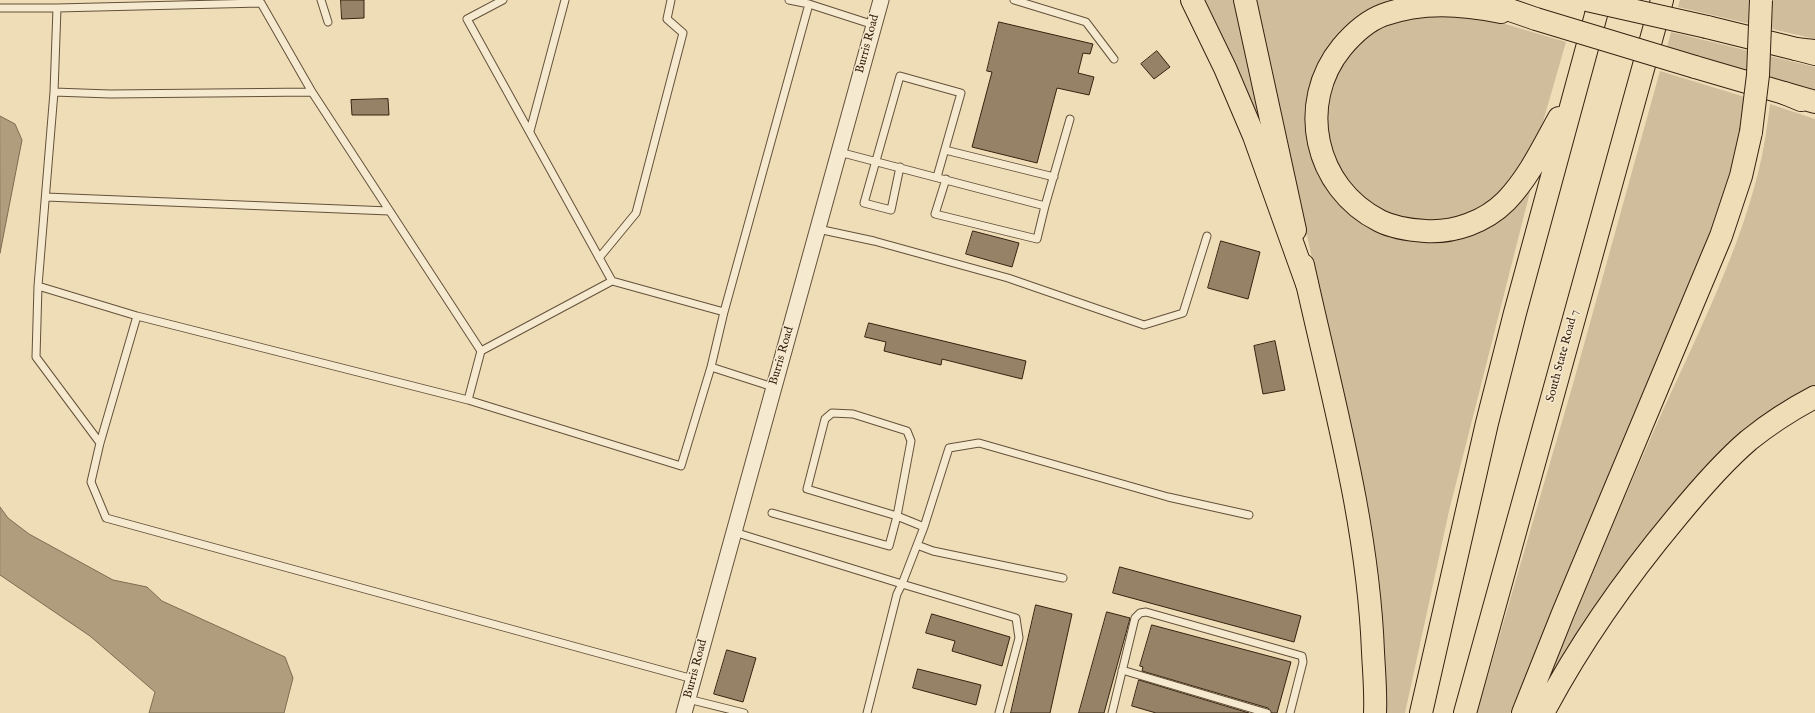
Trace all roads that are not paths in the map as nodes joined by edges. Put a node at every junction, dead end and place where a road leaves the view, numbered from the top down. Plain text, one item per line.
1 (321, 0) edge
2 (503, 0) edge
3 (565, 0) edge
4 (671, 0) edge
5 (789, 0) edge
6 (880, 0) edge
7 (1014, 0) edge
8 (1192, 0) edge
9 (1245, 0) edge
10 (1481, 0) edge
11 (1587, 0) edge
12 (1600, 0) edge
13 (1662, 0) edge
14 (1761, 0) edge
15 (809, 4) junction
16 (0, 8) edge
17 (57, 8) junction
18 (1536, 18) junction
19 (328, 22) dead end
20 (874, 25) junction
21 (1809, 51) edge
22 (1114, 59) dead end
23 (1576, 86) junction
24 (54, 92) junction
25 (312, 92) junction
26 (1784, 94) junction
27 (1815, 102) edge
28 (1815, 106) edge
29 (1070, 119) dead end
30 (530, 131) junction
31 (945, 150) junction
32 (839, 152) junction
33 (876, 161) junction
34 (900, 167) junction
35 (937, 177) junction
36 (1054, 177) junction
37 (946, 179) junction
38 (46, 197) junction
39 (1045, 206) junction
40 (389, 211) junction
41 (818, 229) junction
42 (1207, 236) dead end
43 (599, 258) junction
44 (612, 281) junction
45 (1307, 284) junction
46 (38, 286) junction
47 (724, 312) junction
48 (136, 316) junction
49 (481, 351) junction
50 (711, 367) junction
51 (773, 387) junction
52 (1815, 397) edge
53 (468, 400) junction
54 (100, 443) junction
55 (772, 513) dead end
56 (1249, 515) dead end
57 (897, 516) junction
58 (924, 527) junction
59 (734, 532) junction
60 (917, 544) junction
61 (1063, 578) dead end
62 (902, 584) junction
63 (1122, 670) junction
64 (693, 680) junction
65 (686, 706) edge
66 (1114, 712) edge
67 (744, 713) edge
68 (867, 713) edge
69 (999, 713) edge
70 (1267, 713) edge
71 (1290, 713) edge
72 (1375, 713) edge
73 (1421, 713) edge
74 (1465, 713) edge
75 (1523, 713) edge
76 (1543, 713) edge

1 - 19 lane
2 - 30 lane
3 - 30 lane
4 - 43 lane
5 - 15 lane
6 - 20 street, Burris Road
7 - 22 lane
8 - 45 main road
9 - 45 main road
10 - 18 main road
11 - 21 main road, bridge
12 - 23 main road
13 - 74 main road, South State Road 7
14 - 75 main road, bridge
15 - 20 lane
15 - 47 lane
16 - 17 lane
17 - 24 lane
17 - 25 lane
18 - 23 main road
18 - 26 main road, bridge
20 - 32 street, Burris Road
23 - 73 main road
24 - 25 lane
24 - 38 lane
25 - 40 lane
26 - 27 main road
26 - 28 main road
29 - 36 lane
30 - 43 lane
31 - 33 lane
31 - 35 lane
31 - 36 lane
32 - 33 lane
32 - 41 street, Burris Road
33 - 34 lane
33 - 34 lane
34 - 35 lane
35 - 37 lane
36 - 39 lane
37 - 39 lane
37 - 39 lane
38 - 40 lane
38 - 46 lane
40 - 49 lane
41 - 42 lane
41 - 51 street, Burris Road
43 - 44 lane
44 - 47 lane
44 - 49 lane
45 - 72 main road
46 - 48 lane
46 - 54 lane
47 - 50 lane
48 - 53 lane
48 - 54 lane
49 - 53 lane
50 - 51 lane
50 - 53 lane
51 - 59 street, Burris Road
52 - 76 main road
54 - 64 lane
55 - 57 lane
56 - 58 lane
57 - 57 lane
57 - 58 lane
58 - 60 lane
59 - 62 lane
59 - 64 street, Burris Road
60 - 61 lane
60 - 62 lane
62 - 68 lane
62 - 69 lane
63 - 66 lane
63 - 70 lane
63 - 71 lane
64 - 65 street, Burris Road
65 - 67 lane

